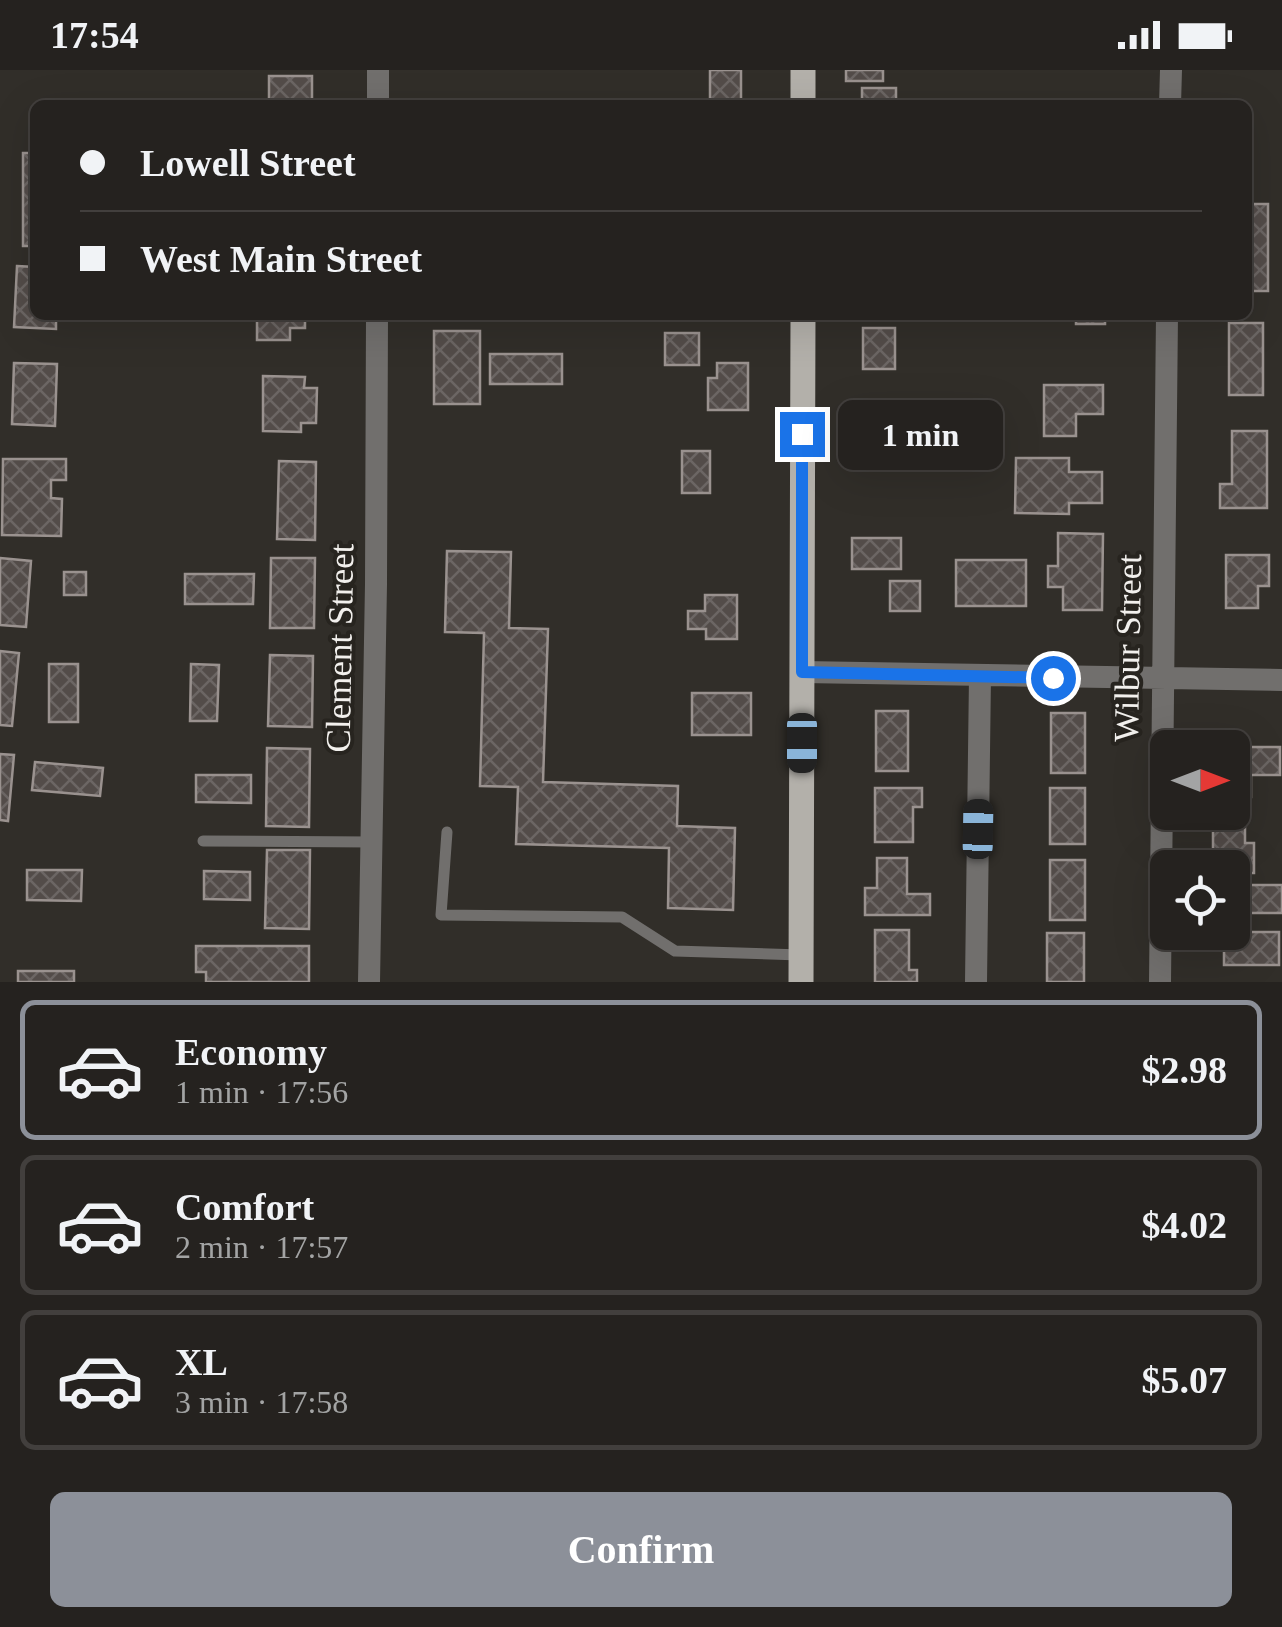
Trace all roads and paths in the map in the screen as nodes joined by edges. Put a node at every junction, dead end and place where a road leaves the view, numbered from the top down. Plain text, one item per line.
1 (378, 70) edge
2 (803, 70) edge
3 (1170, 70) edge
4 (378, 100) edge
5 (803, 100) edge
6 (1170, 100) edge
7 (377, 320) edge
8 (803, 320) edge
9 (1167, 320) edge
10 (802, 672) junction
11 (980, 676) junction
12 (1162, 680) junction
13 (1282, 680) edge
14 (448, 832) dead end
15 (203, 841) dead end
16 (372, 842) junction
17 (801, 955) junction
18 (369, 982) edge
19 (800, 982) edge
20 (976, 982) edge
21 (1160, 982) edge

1 - 4 street
2 - 5 main road
3 - 6 street
7 - 16 street, Clement Street
8 - 10 main road
9 - 12 street, Wilbur Street
10 - 11 street
10 - 17 main road
11 - 12 street
11 - 20 street
12 - 13 street
12 - 21 street, Wilbur Street
14 - 17 lane
15 - 16 lane
16 - 18 street, Clement Street
17 - 19 main road

